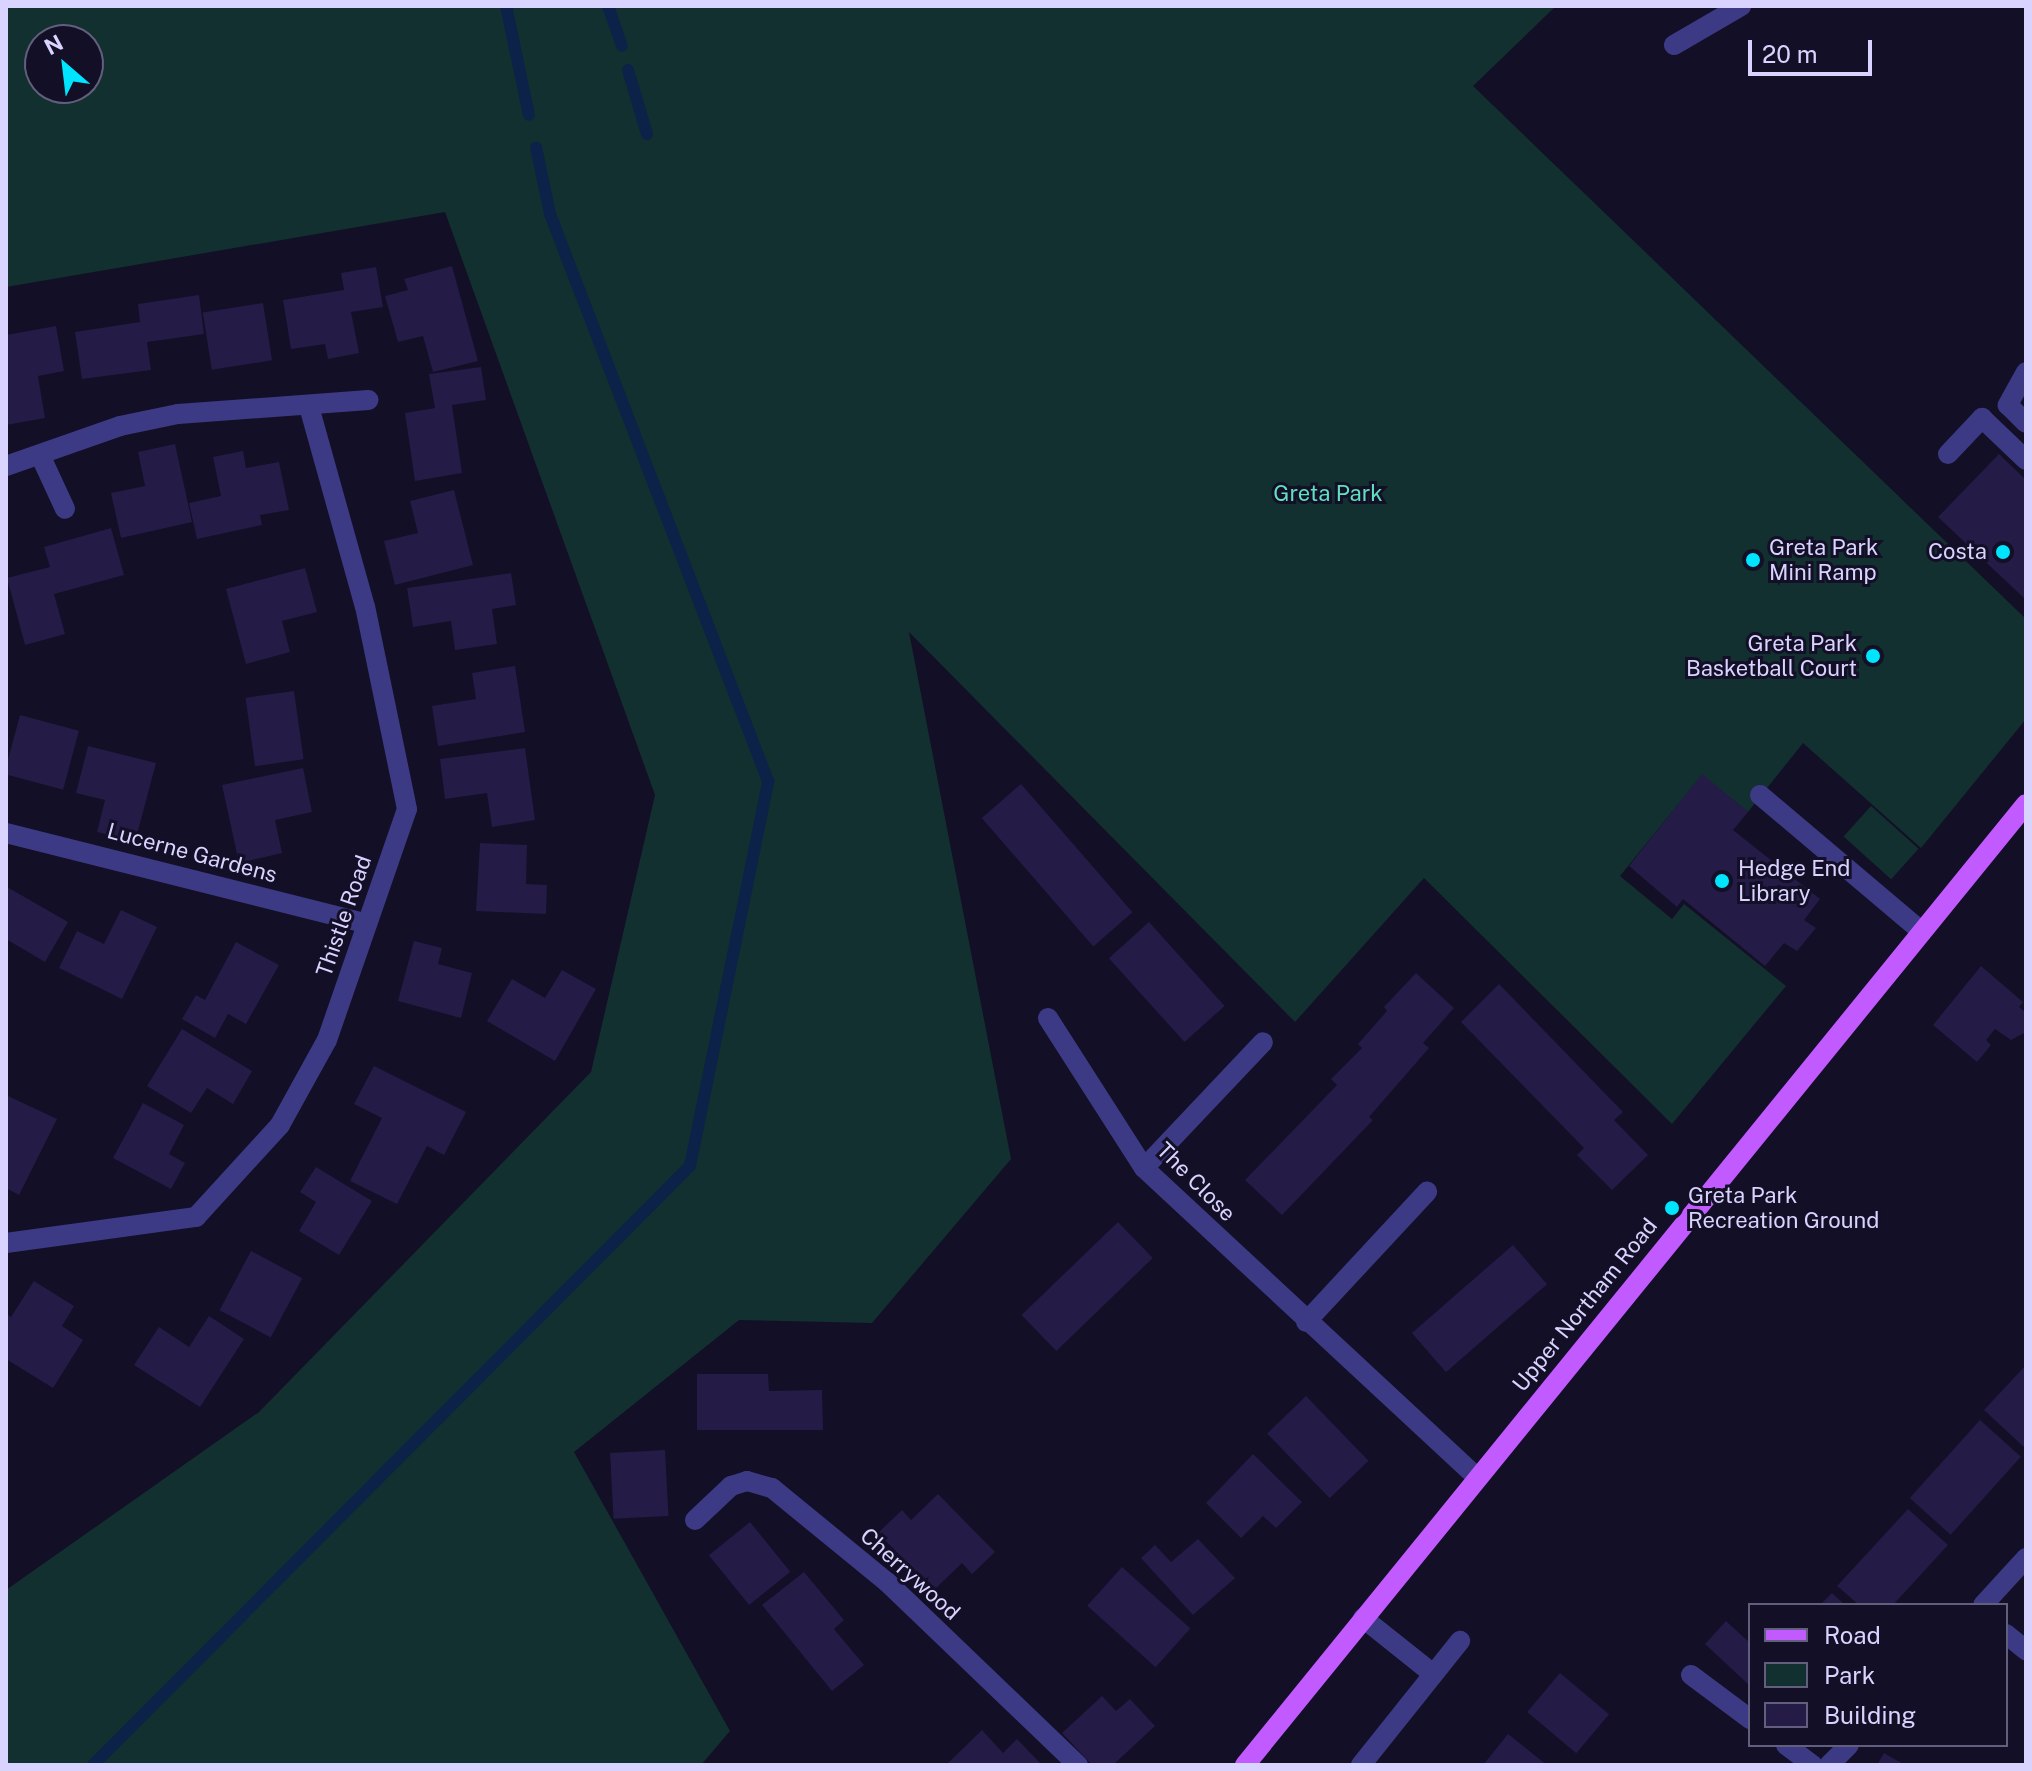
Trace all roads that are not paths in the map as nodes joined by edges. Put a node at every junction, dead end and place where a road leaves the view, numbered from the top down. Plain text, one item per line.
1 (1741, 6) edge
2 (1674, 45) dead end
3 (2026, 372) edge
4 (368, 400) dead end
5 (309, 407) junction
6 (2026, 423) edge
7 (1948, 454) dead end
8 (41, 457) junction
9 (2026, 460) edge
10 (6, 466) edge
11 (65, 509) dead end
12 (1760, 795) dead end
13 (2026, 804) edge
14 (6, 833) edge
15 (365, 923) junction
16 (1921, 931) junction
17 (1048, 1018) dead end
18 (1263, 1042) dead end
19 (1144, 1168) junction
20 (1427, 1192) dead end
21 (6, 1243) edge
22 (1306, 1322) junction
23 (1477, 1477) junction
24 (695, 1520) dead end
25 (2026, 1558) edge
26 (1985, 1603) edge
27 (1363, 1618) junction
28 (2008, 1636) edge
29 (1460, 1641) dead end
30 (2026, 1650) edge
31 (1432, 1673) junction
32 (1691, 1675) dead end
33 (1748, 1718) edge
34 (1789, 1747) edge
35 (1847, 1747) edge
36 (1078, 1765) edge
37 (1245, 1765) edge
38 (1361, 1765) edge
39 (1813, 1765) edge
40 (1829, 1765) edge

1 - 2 street
3 - 6 street
4 - 5 street
5 - 8 street
5 - 15 street, Thistle Road
7 - 9 street
8 - 10 street
8 - 11 street
12 - 16 street
13 - 16 main road, Upper Northam Road
14 - 15 street, Lucerne Gardens
15 - 21 street, Thistle Road
16 - 23 main road, Upper Northam Road
17 - 19 street, The Close
18 - 19 street
19 - 22 street, The Close
20 - 22 street
22 - 23 street, The Close
23 - 27 main road, Upper Northam Road
24 - 36 street, Cherrywood
25 - 26 street
27 - 31 street
27 - 37 main road, Upper Northam Road
28 - 30 street
29 - 31 street
31 - 38 street
32 - 33 street
34 - 39 street
35 - 40 street

